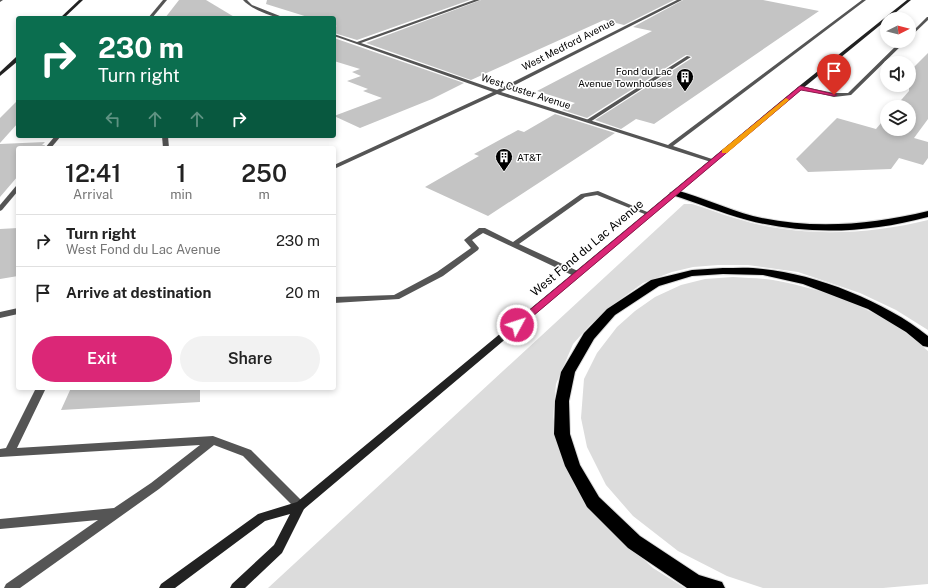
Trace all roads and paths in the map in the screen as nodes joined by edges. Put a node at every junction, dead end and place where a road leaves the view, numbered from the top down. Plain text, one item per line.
1 (81, 0) edge
2 (164, 0) edge
3 (245, 0) edge
4 (478, 0) edge
5 (680, 0) edge
6 (864, 0) edge
7 (909, 0) edge
8 (64, 16) edge
9 (152, 16) edge
10 (277, 16) edge
11 (928, 18) edge
12 (916, 29) edge
13 (336, 36) edge
14 (357, 43) junction
15 (897, 48) edge
16 (689, 57) dead end
17 (16, 60) edge
18 (0, 75) edge
19 (800, 88) junction
20 (497, 92) junction
21 (588, 121) junction
22 (56, 138) edge
23 (50, 146) edge
24 (669, 147) junction
25 (713, 161) junction
26 (336, 166) edge
27 (16, 190) edge
28 (675, 193) junction
29 (0, 210) edge
30 (649, 214) junction
31 (928, 214) edge
32 (513, 244) junction
33 (577, 274) junction
34 (336, 300) edge
35 (16, 311) edge
36 (0, 315) edge
37 (928, 343) edge
38 (40, 390) edge
39 (213, 440) junction
40 (4, 453) edge
41 (300, 506) junction
42 (118, 512) junction
43 (0, 524) edge
44 (10, 588) edge
45 (165, 588) edge
46 (236, 588) edge
47 (716, 588) edge

1 - 8 street
2 - 9 street
3 - 10 street
4 - 14 street
5 - 20 street, West Medford Avenue
6 - 24 street
7 - 19 street, West Fond du Lac Avenue
11 - 12 street
13 - 14 street, West Custer Avenue
14 - 20 street, West Custer Avenue
15 - 19 street
16 - 21 street
17 - 18 street
19 - 25 street, West Fond du Lac Avenue
20 - 21 street, West Custer Avenue
20 - 26 street, West Medford Avenue
21 - 24 street, West Custer Avenue
22 - 23 street
24 - 25 street, West Custer Avenue
25 - 28 street, West Fond du Lac Avenue
27 - 29 street
28 - 30 street, West Fond du Lac Avenue
28 - 31 highway
30 - 32 street
30 - 33 street, West Fond du Lac Avenue
32 - 33 street
32 - 34 street
33 - 41 street, West Fond du Lac Avenue
35 - 36 street
37 - 47 highway
38 - 40 street
39 - 40 street
39 - 41 street
39 - 42 street
41 - 45 street, West Fond du Lac Avenue
41 - 46 street, West Fond du Lac Avenue
42 - 43 street
42 - 44 street

